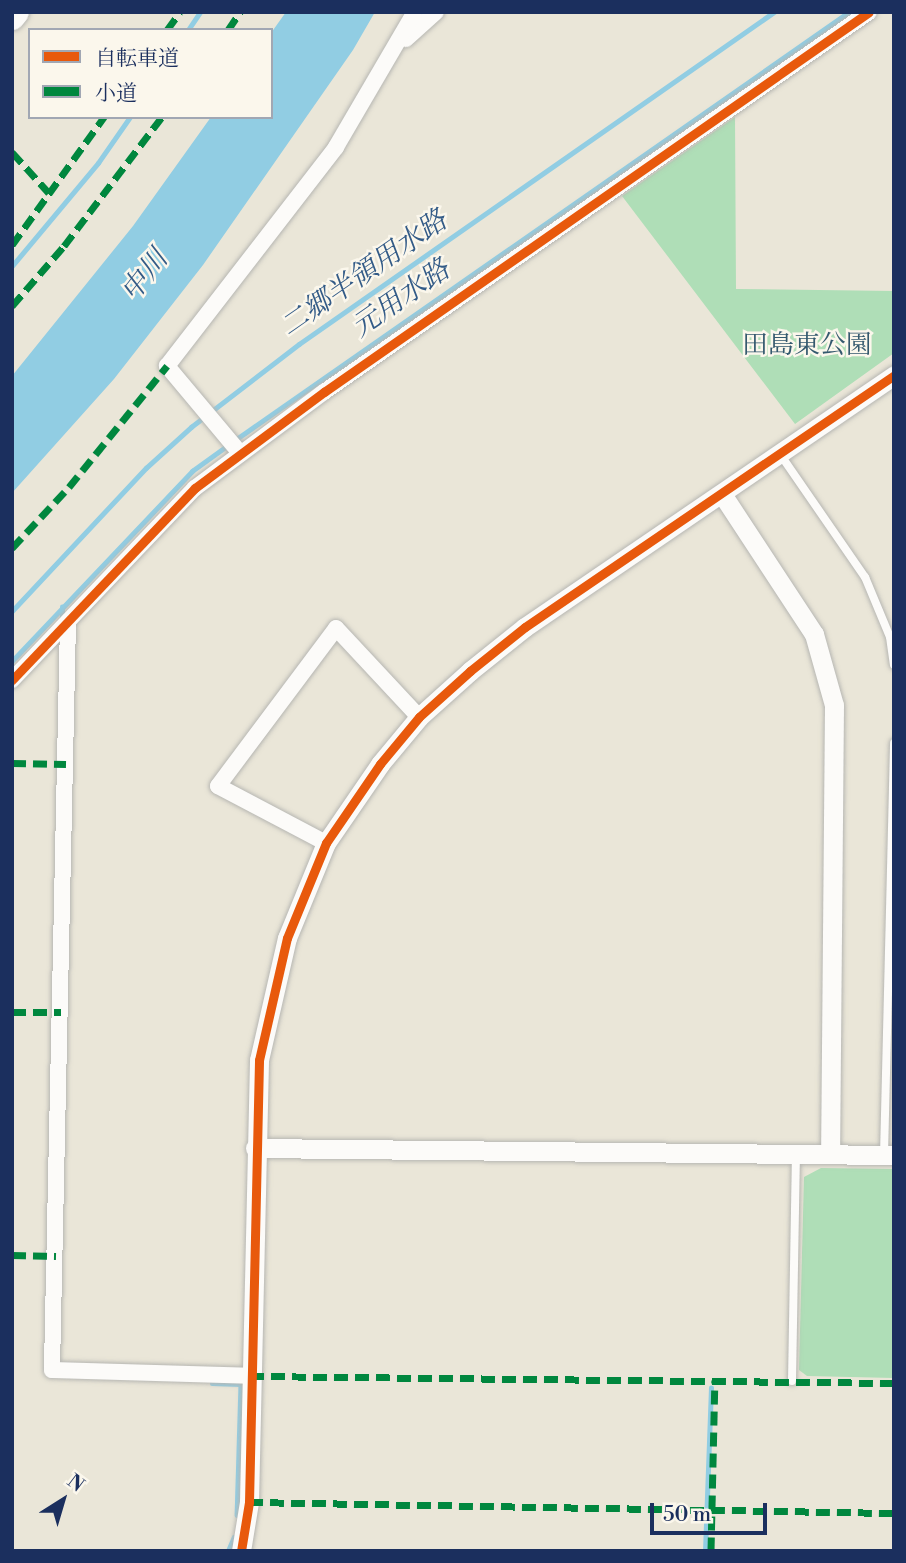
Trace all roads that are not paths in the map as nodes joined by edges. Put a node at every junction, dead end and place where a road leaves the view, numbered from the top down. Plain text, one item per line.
1 (16, 12) edge
2 (415, 12) edge
3 (436, 12) edge
4 (869, 12) edge
5 (12, 17) edge
6 (396, 48) junction
7 (894, 375) edge
8 (240, 453) junction
9 (780, 454) junction
10 (722, 494) junction
11 (68, 622) junction
12 (894, 665) edge
13 (12, 680) edge
14 (419, 717) junction
15 (894, 743) edge
16 (326, 844) junction
17 (256, 1148) junction
18 (796, 1154) junction
19 (830, 1154) junction
20 (889, 1155) edge
21 (250, 1376) junction
22 (792, 1381) dead end
23 (241, 1551) edge

1 - 5 highway
2 - 6 street
3 - 6 street
4 - 8 street
6 - 8 street
7 - 9 street
8 - 11 street
9 - 10 street
9 - 12 lane
10 - 14 street
10 - 19 street
11 - 13 street
11 - 21 street
14 - 16 street
14 - 16 street
15 - 20 lane
16 - 17 street
17 - 18 street
17 - 21 street
18 - 19 street
18 - 22 lane
19 - 20 street
21 - 23 street

